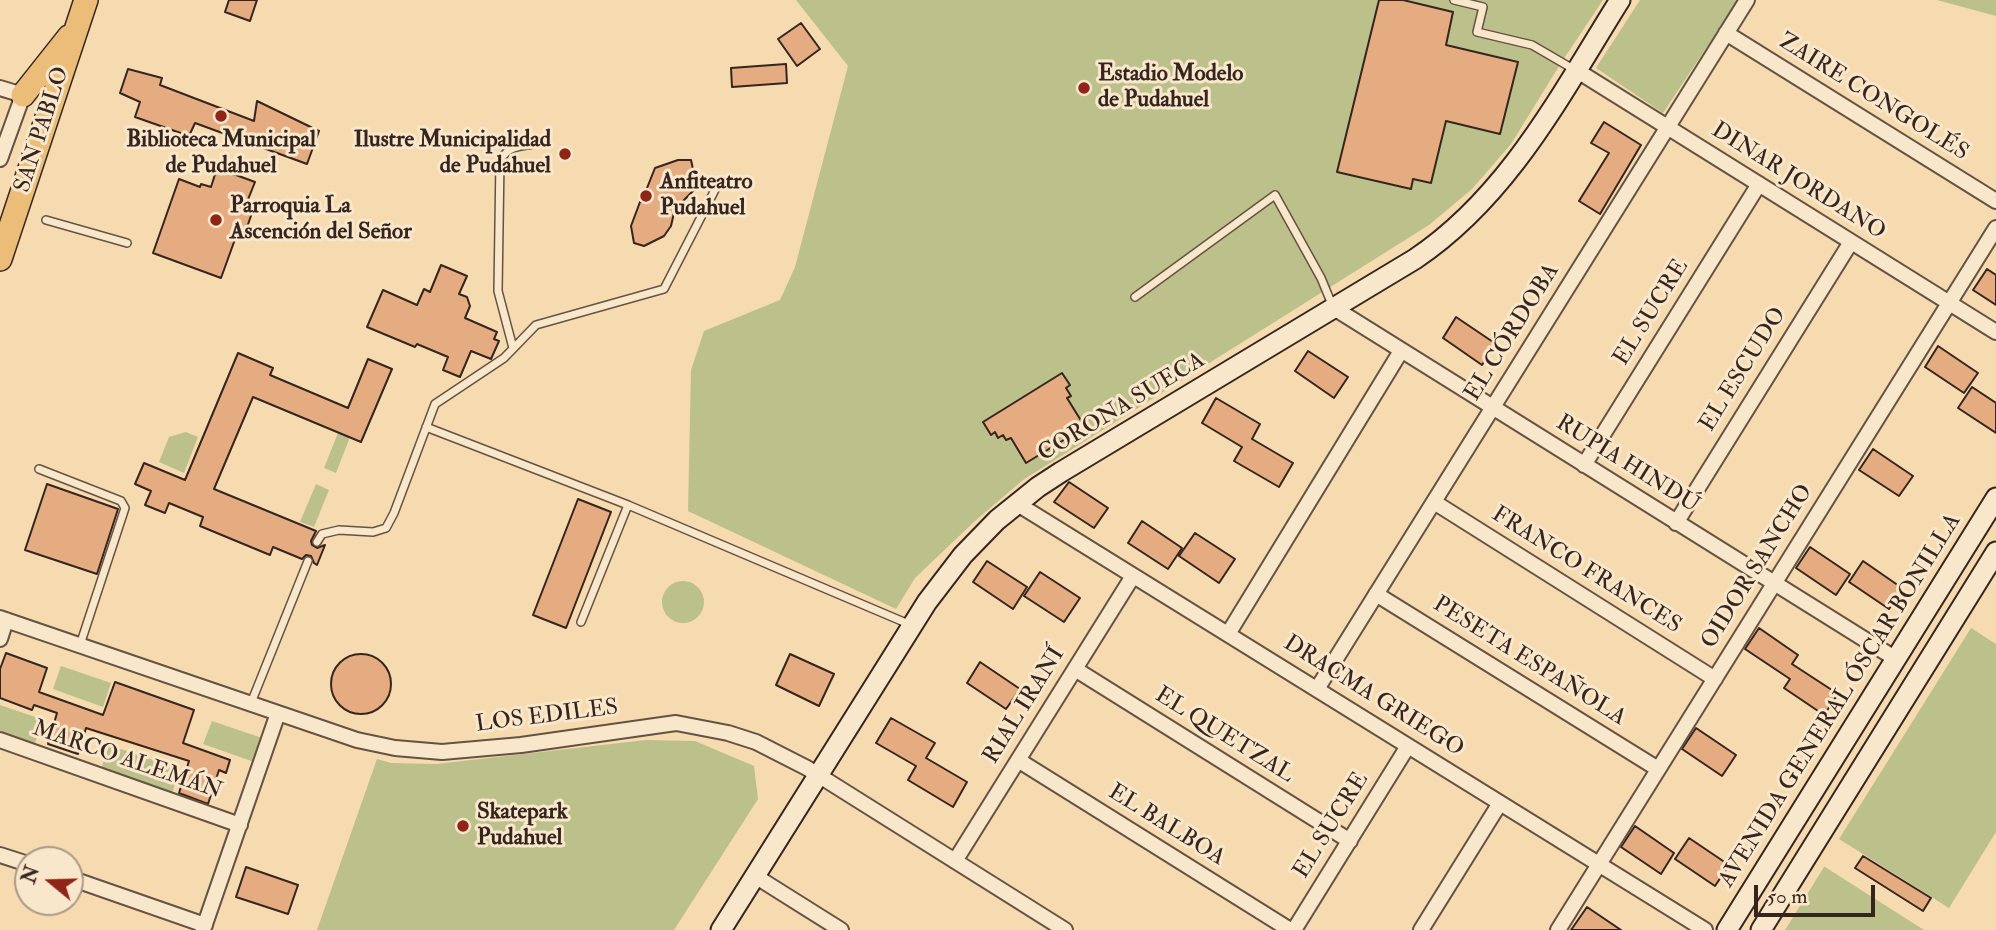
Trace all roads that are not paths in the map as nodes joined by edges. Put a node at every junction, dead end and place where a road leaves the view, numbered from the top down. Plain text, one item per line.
1 (86, 0) edge
2 (1454, 0) edge
3 (1620, 0) edge
4 (1747, 0) edge
5 (77, 26) junction
6 (1726, 33) junction
7 (1576, 70) junction
8 (0, 88) edge
9 (23, 95) junction
10 (1668, 127) junction
11 (535, 144) dead end
12 (0, 159) edge
13 (718, 184) dead end
14 (1759, 184) junction
15 (1996, 201) edge
16 (46, 219) dead end
17 (1996, 228) edge
18 (1851, 242) junction
19 (127, 243) dead end
20 (0, 259) edge
21 (1135, 297) dead end
22 (1949, 303) junction
23 (1334, 309) junction
24 (1996, 332) edge
25 (513, 348) junction
26 (1401, 351) junction
27 (1493, 408) junction
28 (426, 427) junction
29 (1584, 465) junction
30 (39, 469) dead end
31 (1996, 498) edge
32 (1434, 502) junction
33 (1016, 503) junction
34 (628, 505) junction
35 (1676, 523) junction
36 (317, 542) dead end
37 (1996, 552) edge
38 (308, 561) dead end
39 (1133, 576) junction
40 (1774, 584) junction
41 (1376, 594) junction
42 (3, 619) edge
43 (581, 622) dead end
44 (911, 625) junction
45 (1228, 634) junction
46 (0, 639) edge
47 (80, 645) junction
48 (1896, 659) junction
49 (1075, 669) junction
50 (1715, 679) junction
51 (1317, 689) junction
52 (251, 704) junction
53 (278, 713) junction
54 (0, 740) edge
55 (1408, 746) junction
56 (1018, 760) junction
57 (1658, 769) junction
58 (817, 775) junction
59 (1500, 803) junction
60 (240, 825) junction
61 (1350, 841) junction
62 (955, 861) junction
63 (1599, 864) junction
64 (755, 876) junction
65 (84, 883) edge
66 (204, 927) edge
67 (721, 930) edge
68 (841, 930) edge
69 (1065, 930) edge
70 (1292, 930) edge
71 (1421, 930) edge
72 (1558, 930) edge
73 (1705, 930) edge
74 (1727, 930) edge
75 (1760, 930) edge

1 - 5 main road, SAN PABLO
2 - 7 lane
3 - 7 street, CORONA SUECA
4 - 6 street, EL CÓRDOBA
5 - 9 main road
5 - 20 main road, SAN PABLO
6 - 10 street, EL CÓRDOBA
6 - 15 street, ZAIRE CONGOLÉS
7 - 10 street, DINAR JORDANO
7 - 23 street, CORONA SUECA
8 - 9 street
9 - 12 street, SAN PABLO
10 - 14 street, DINAR JORDANO
10 - 27 street, EL CÓRDOBA
11 - 25 lane
13 - 25 lane
14 - 18 street, DINAR JORDANO
14 - 29 street, EL SUCRE
16 - 19 lane
17 - 22 street, OIDOR SANCHO
18 - 22 street, DINAR JORDANO
18 - 35 street, EL ESCUDO
21 - 23 lane
22 - 24 street, DINAR JORDANO
22 - 40 street, OIDOR SANCHO
23 - 26 street, RUPIA HINDÚ
23 - 33 street, CORONA SUECA
25 - 28 lane
26 - 27 street, RUPIA HINDÚ
26 - 45 street
27 - 29 street, RUPIA HINDÚ
27 - 32 street, EL CÓRDOBA
28 - 34 lane
28 - 36 lane
29 - 35 street, RUPIA HINDÚ
30 - 47 lane
31 - 48 street, AVENIDA GENERAL ÓSCAR BONILLA
32 - 41 street, EL CÓRDOBA
32 - 50 street, FRANCO FRANCES
33 - 39 street, DRACMA GRIEGO
33 - 44 street, CORONA SUECA
34 - 43 lane
34 - 44 lane
35 - 40 street, RUPIA HINDÚ
37 - 75 street
38 - 52 lane
39 - 45 street, DRACMA GRIEGO
39 - 49 street, RIAL IRANÍ
40 - 48 street, RUPIA HINDÚ
40 - 50 street, OIDOR SANCHO
41 - 51 street, EL CÓRDOBA
41 - 57 street, PESETA ESPAÑOLA
42 - 46 street
42 - 47 street, LOS EDILES
44 - 58 street, CORONA SUECA
45 - 51 street, DRACMA GRIEGO
47 - 52 street, LOS EDILES
48 - 74 street, AVENIDA GENERAL ÓSCAR BONILLA
49 - 56 street, RIAL IRANÍ
49 - 61 street, EL QUETZAL
50 - 57 street, OIDOR SANCHO
51 - 55 street, DRACMA GRIEGO
52 - 53 street, LOS EDILES
53 - 58 street, LOS EDILES
53 - 60 street
54 - 60 street, MARCO ALEMÁN
55 - 59 street, DRACMA GRIEGO
55 - 61 street, EL SUCRE
56 - 62 street, RIAL IRANÍ
56 - 70 street, EL BALBOA
57 - 63 street, OIDOR SANCHO
58 - 62 street, LOS EDILES
58 - 64 street, CORONA SUECA
59 - 63 street, DRACMA GRIEGO
59 - 71 street
60 - 66 street
61 - 70 street, EL SUCRE
62 - 69 street, LOS EDILES
63 - 72 street, OIDOR SANCHO
63 - 73 street, DRACMA GRIEGO
64 - 67 street, CORONA SUECA
64 - 68 street
65 - 66 street

